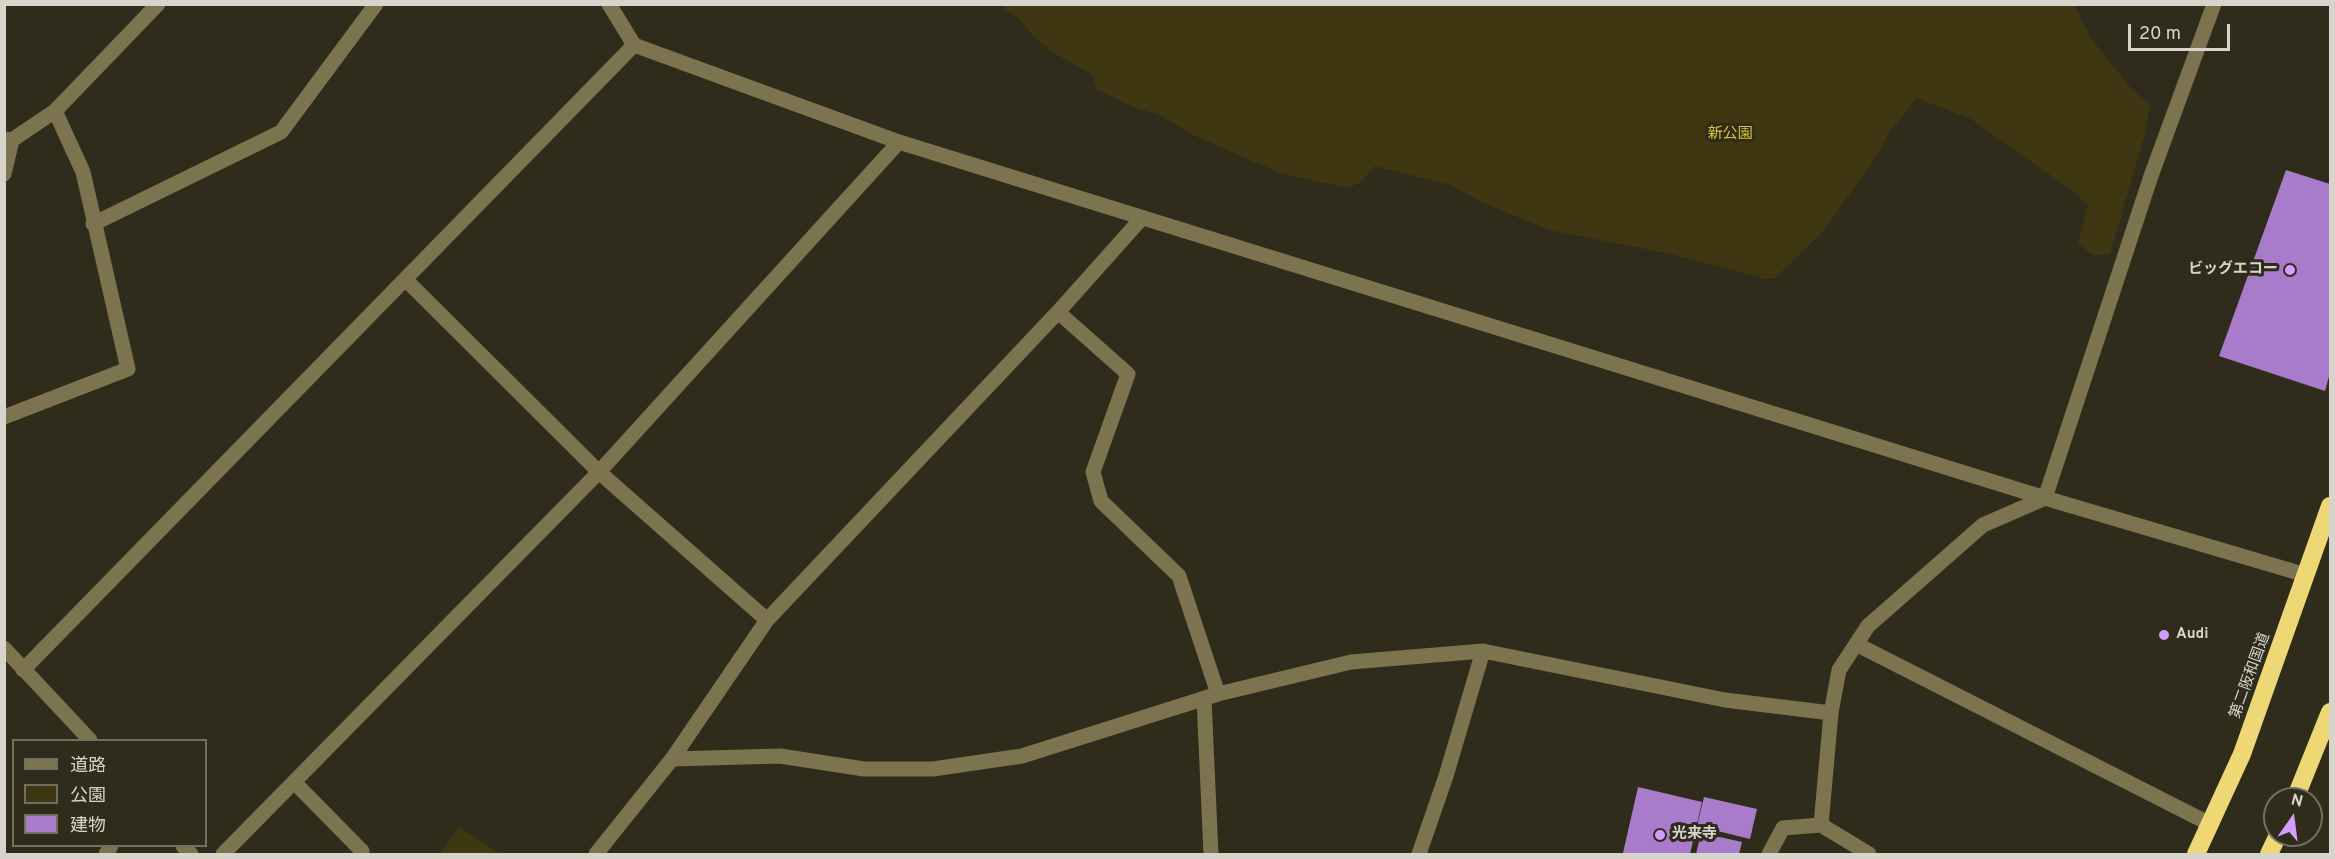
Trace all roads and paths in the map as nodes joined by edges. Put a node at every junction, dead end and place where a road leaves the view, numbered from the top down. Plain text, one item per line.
1 (376, 4) edge
2 (609, 4) edge
3 (2214, 4) edge
4 (156, 5) edge
5 (634, 45) junction
6 (55, 111) junction
7 (8, 139) edge
8 (899, 142) junction
9 (4, 174) edge
10 (1142, 218) junction
11 (93, 224) junction
12 (405, 280) junction
13 (1058, 312) junction
14 (4, 417) edge
15 (599, 472) junction
16 (2045, 498) junction
17 (2331, 506) edge
18 (2306, 575) junction
19 (767, 620) junction
20 (1856, 644) junction
21 (4, 648) edge
22 (1483, 651) junction
23 (23, 670) junction
24 (1211, 697) junction
25 (2331, 712) edge
26 (1831, 713) junction
27 (88, 739) edge
28 (672, 759) junction
29 (294, 782) junction
30 (2300, 787) edge
31 (1821, 825) junction
32 (2210, 825) junction
33 (362, 851) dead end
34 (223, 855) edge
35 (596, 855) edge
36 (1211, 855) edge
37 (1419, 855) edge
38 (1769, 855) edge
39 (1869, 855) edge
40 (2196, 855) edge

1 - 11 street
2 - 5 street
3 - 16 street
4 - 6 street
5 - 8 street
5 - 12 street
6 - 7 street
6 - 11 street
7 - 9 street
8 - 10 street
8 - 15 street
10 - 13 street
10 - 16 street
11 - 14 street
12 - 15 street
12 - 23 street
13 - 19 street
13 - 24 street
15 - 19 street
15 - 29 street
16 - 18 street
16 - 20 street
17 - 18 highway, 第二阪和国道
18 - 32 highway, 第二阪和国道
19 - 28 street
20 - 26 street
20 - 32 street
21 - 23 street
22 - 24 street
22 - 26 street
22 - 37 street
23 - 27 street
24 - 28 street
24 - 36 street
25 - 30 highway
26 - 31 street
28 - 35 street
29 - 33 street
29 - 34 street
31 - 38 street
31 - 39 street
32 - 40 highway, 第二阪和国道

